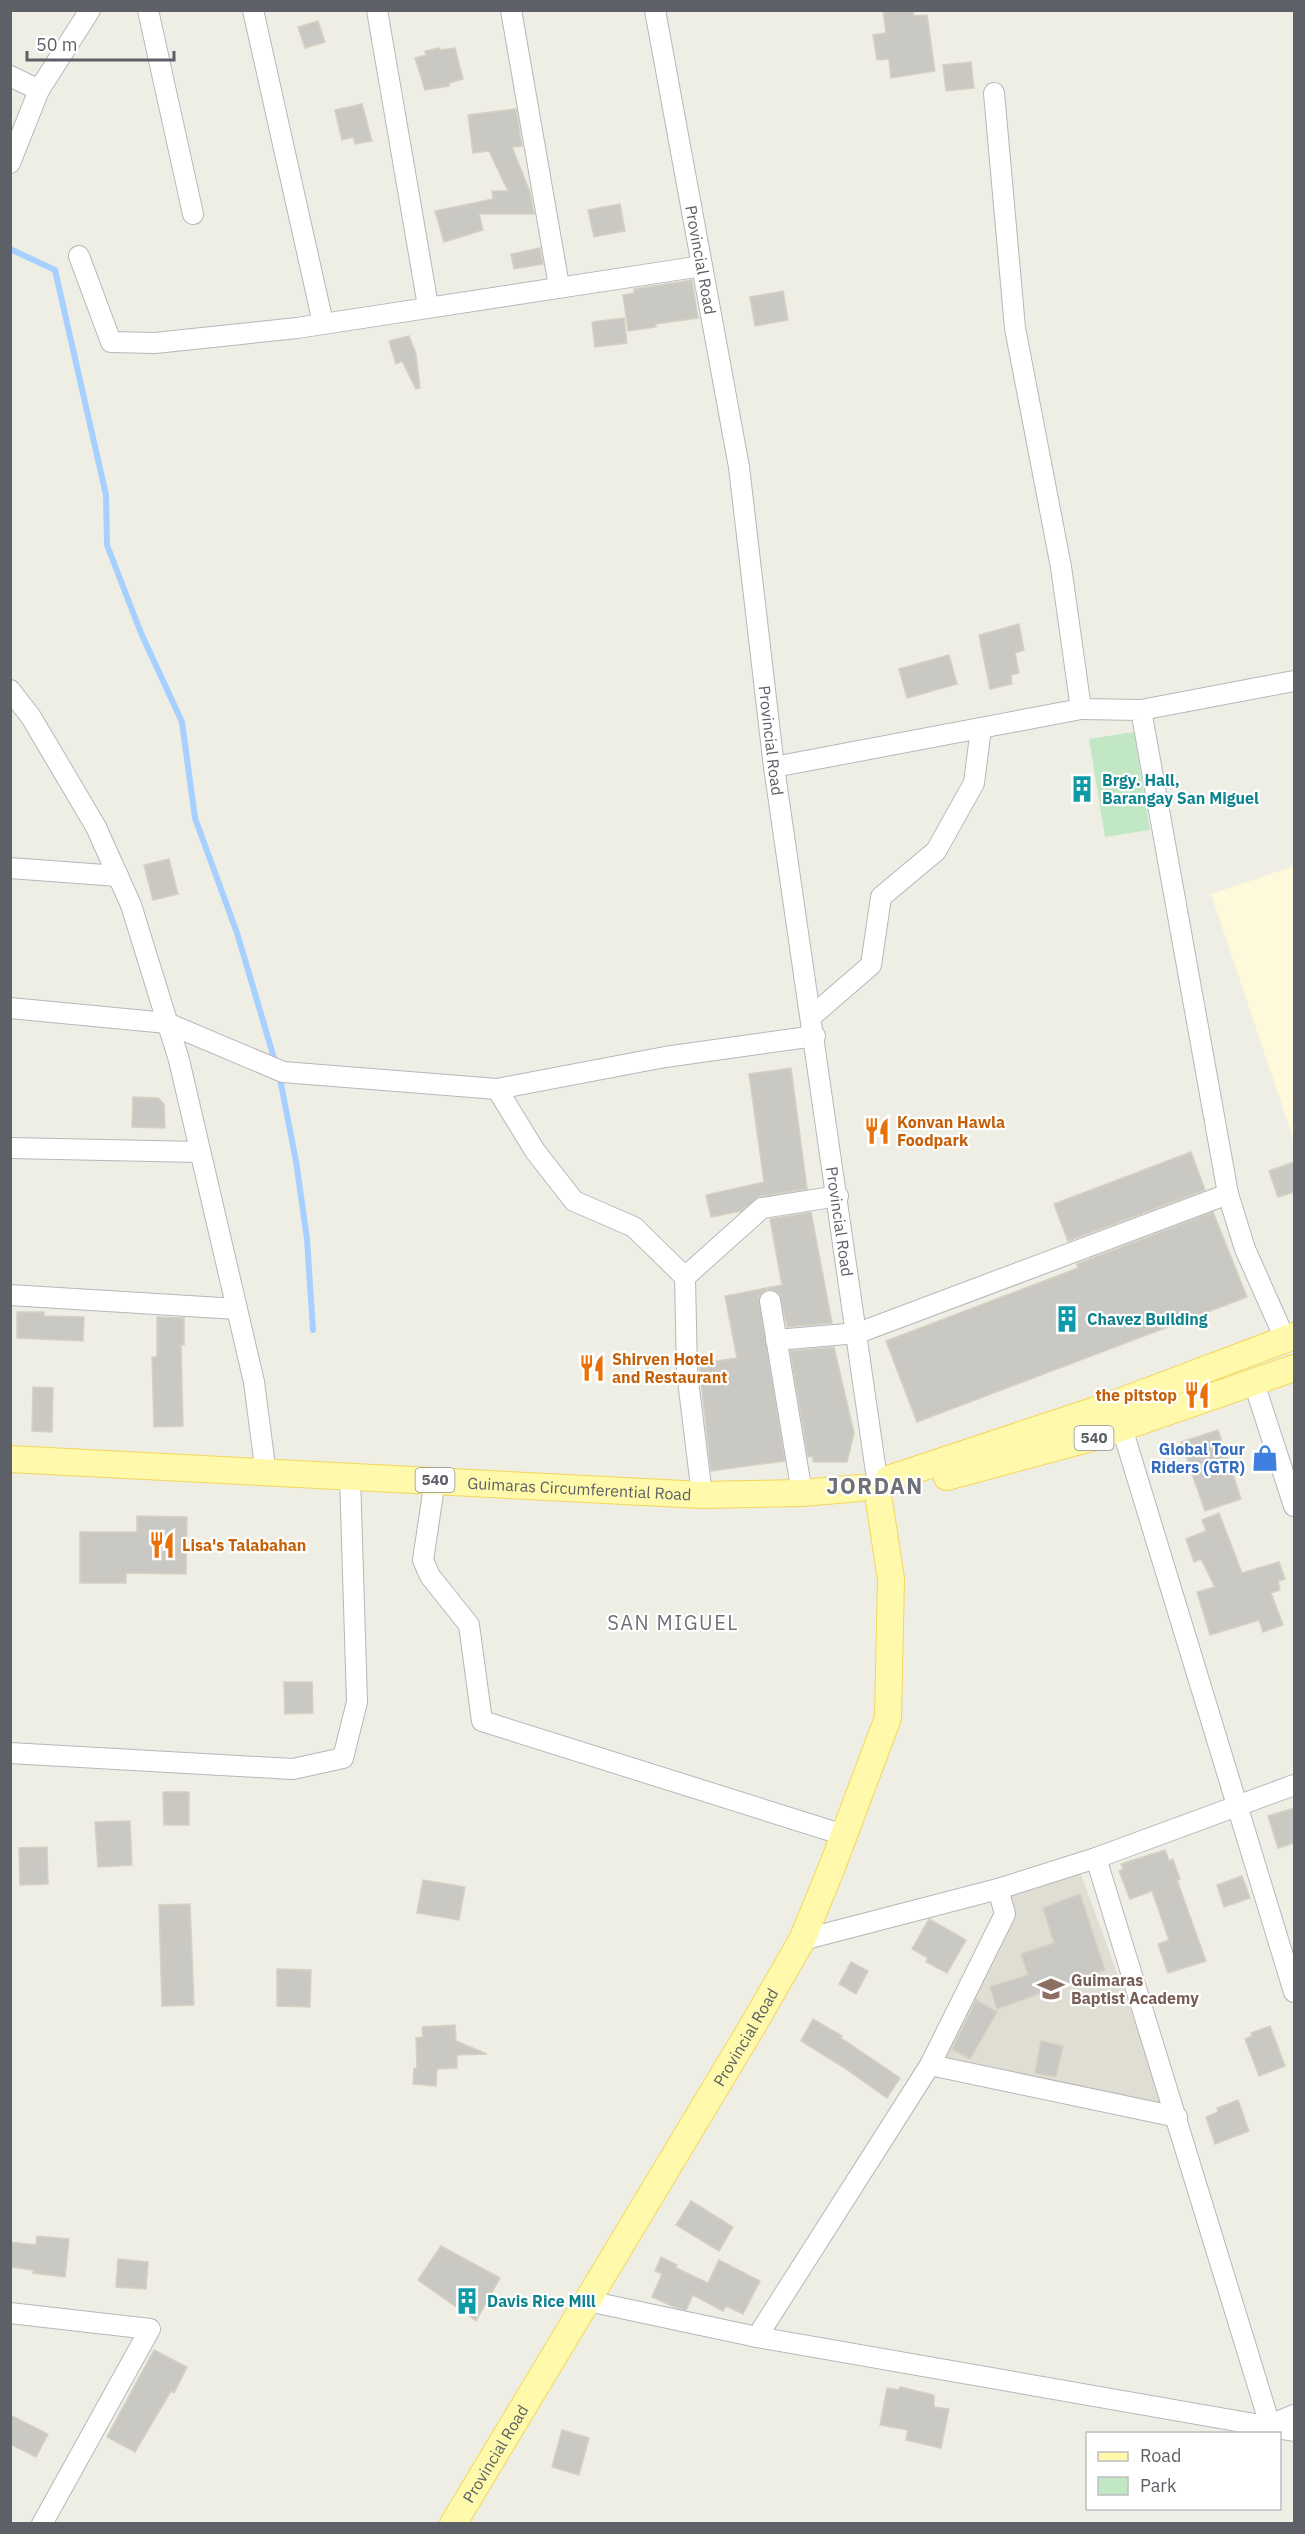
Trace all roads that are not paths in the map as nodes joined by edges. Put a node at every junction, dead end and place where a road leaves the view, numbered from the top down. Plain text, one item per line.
1 (90, 10) edge
2 (148, 10) edge
3 (253, 10) edge
4 (376, 10) edge
5 (511, 10) edge
6 (655, 10) edge
7 (10, 76) edge
8 (39, 90) junction
9 (993, 93) dead end
10 (10, 163) edge
11 (193, 214) dead end
12 (79, 256) dead end
13 (702, 266) junction
14 (559, 286) junction
15 (428, 306) junction
16 (323, 323) junction
17 (1294, 681) edge
18 (10, 690) edge
19 (1081, 709) junction
20 (1142, 710) junction
21 (10, 716) edge
22 (31, 717) junction
23 (981, 728) junction
24 (774, 767) junction
25 (10, 868) edge
26 (118, 876) junction
27 (10, 1008) edge
28 (812, 1016) junction
29 (167, 1023) junction
30 (815, 1036) junction
31 (497, 1089) junction
32 (10, 1148) edge
33 (199, 1152) junction
34 (1228, 1194) junction
35 (838, 1196) junction
36 (685, 1277) junction
37 (10, 1295) edge
38 (770, 1301) dead end
39 (237, 1309) junction
40 (858, 1333) junction
41 (1290, 1337) edge
42 (776, 1340) junction
43 (1294, 1368) edge
44 (1254, 1383) junction
45 (1122, 1428) junction
46 (10, 1459) edge
47 (266, 1474) junction
48 (350, 1476) junction
49 (435, 1480) junction
50 (878, 1486) junction
51 (802, 1493) junction
52 (702, 1495) junction
53 (1294, 1506) edge
54 (10, 1753) edge
55 (1294, 1785) edge
56 (1239, 1805) junction
57 (844, 1835) junction
58 (1096, 1858) junction
59 (998, 1889) junction
60 (802, 1940) junction
61 (1294, 1992) edge
62 (930, 2065) junction
63 (1177, 2117) junction
64 (588, 2301) junction
65 (10, 2313) edge
66 (757, 2337) junction
67 (1294, 2415) edge
68 (1270, 2425) junction
69 (1294, 2431) edge
70 (42, 2523) edge
71 (453, 2523) edge

1 - 8 street
2 - 11 street
3 - 16 street
4 - 15 street
5 - 14 street
6 - 13 street, Provincial Road
7 - 8 street
8 - 10 street
9 - 19 street
12 - 16 street
13 - 14 street
13 - 24 street, Provincial Road
14 - 15 street
15 - 16 street
17 - 20 street
18 - 22 street
19 - 20 street
19 - 23 street
20 - 34 street
21 - 22 street
22 - 26 street
23 - 24 street
23 - 28 street
24 - 28 street, Provincial Road
25 - 26 street
26 - 29 street
27 - 29 street
28 - 30 street, Provincial Road
29 - 31 street
29 - 33 street
30 - 31 street
30 - 35 street, Provincial Road
31 - 36 street
32 - 33 street
33 - 39 street
34 - 40 street
34 - 41 street
35 - 36 street
35 - 40 street, Provincial Road
36 - 52 street
37 - 39 street
38 - 42 street
39 - 47 street
40 - 42 street
40 - 50 street, Provincial Road
41 - 50 main road, Guimaras Circumferential Road / 540
42 - 51 street
43 - 44 main road, Guimaras Circumferential Road / 540
44 - 45 main road, Guimaras Circumferential Road / 540
44 - 53 street
45 - 50 main road, Guimaras Circumferential Road / 540
45 - 56 street
46 - 47 main road, Guimaras Circumferential Road / 540
47 - 48 main road, Guimaras Circumferential Road / 540
48 - 49 main road, Guimaras Circumferential Road / 540
48 - 54 street
49 - 52 main road, Guimaras Circumferential Road / 540
49 - 57 street
50 - 51 main road, Guimaras Circumferential Road / 540
50 - 57 main road, Provincial Road
51 - 52 main road, Guimaras Circumferential Road / 540
55 - 56 street
56 - 58 street
56 - 61 street
57 - 60 main road, Provincial Road
58 - 59 street
58 - 63 street
59 - 60 street
59 - 62 street
60 - 64 main road, Provincial Road
62 - 63 street
62 - 66 street
63 - 68 street
64 - 66 street
64 - 71 main road, Provincial Road
65 - 70 street
66 - 68 street
67 - 68 street
68 - 69 street

